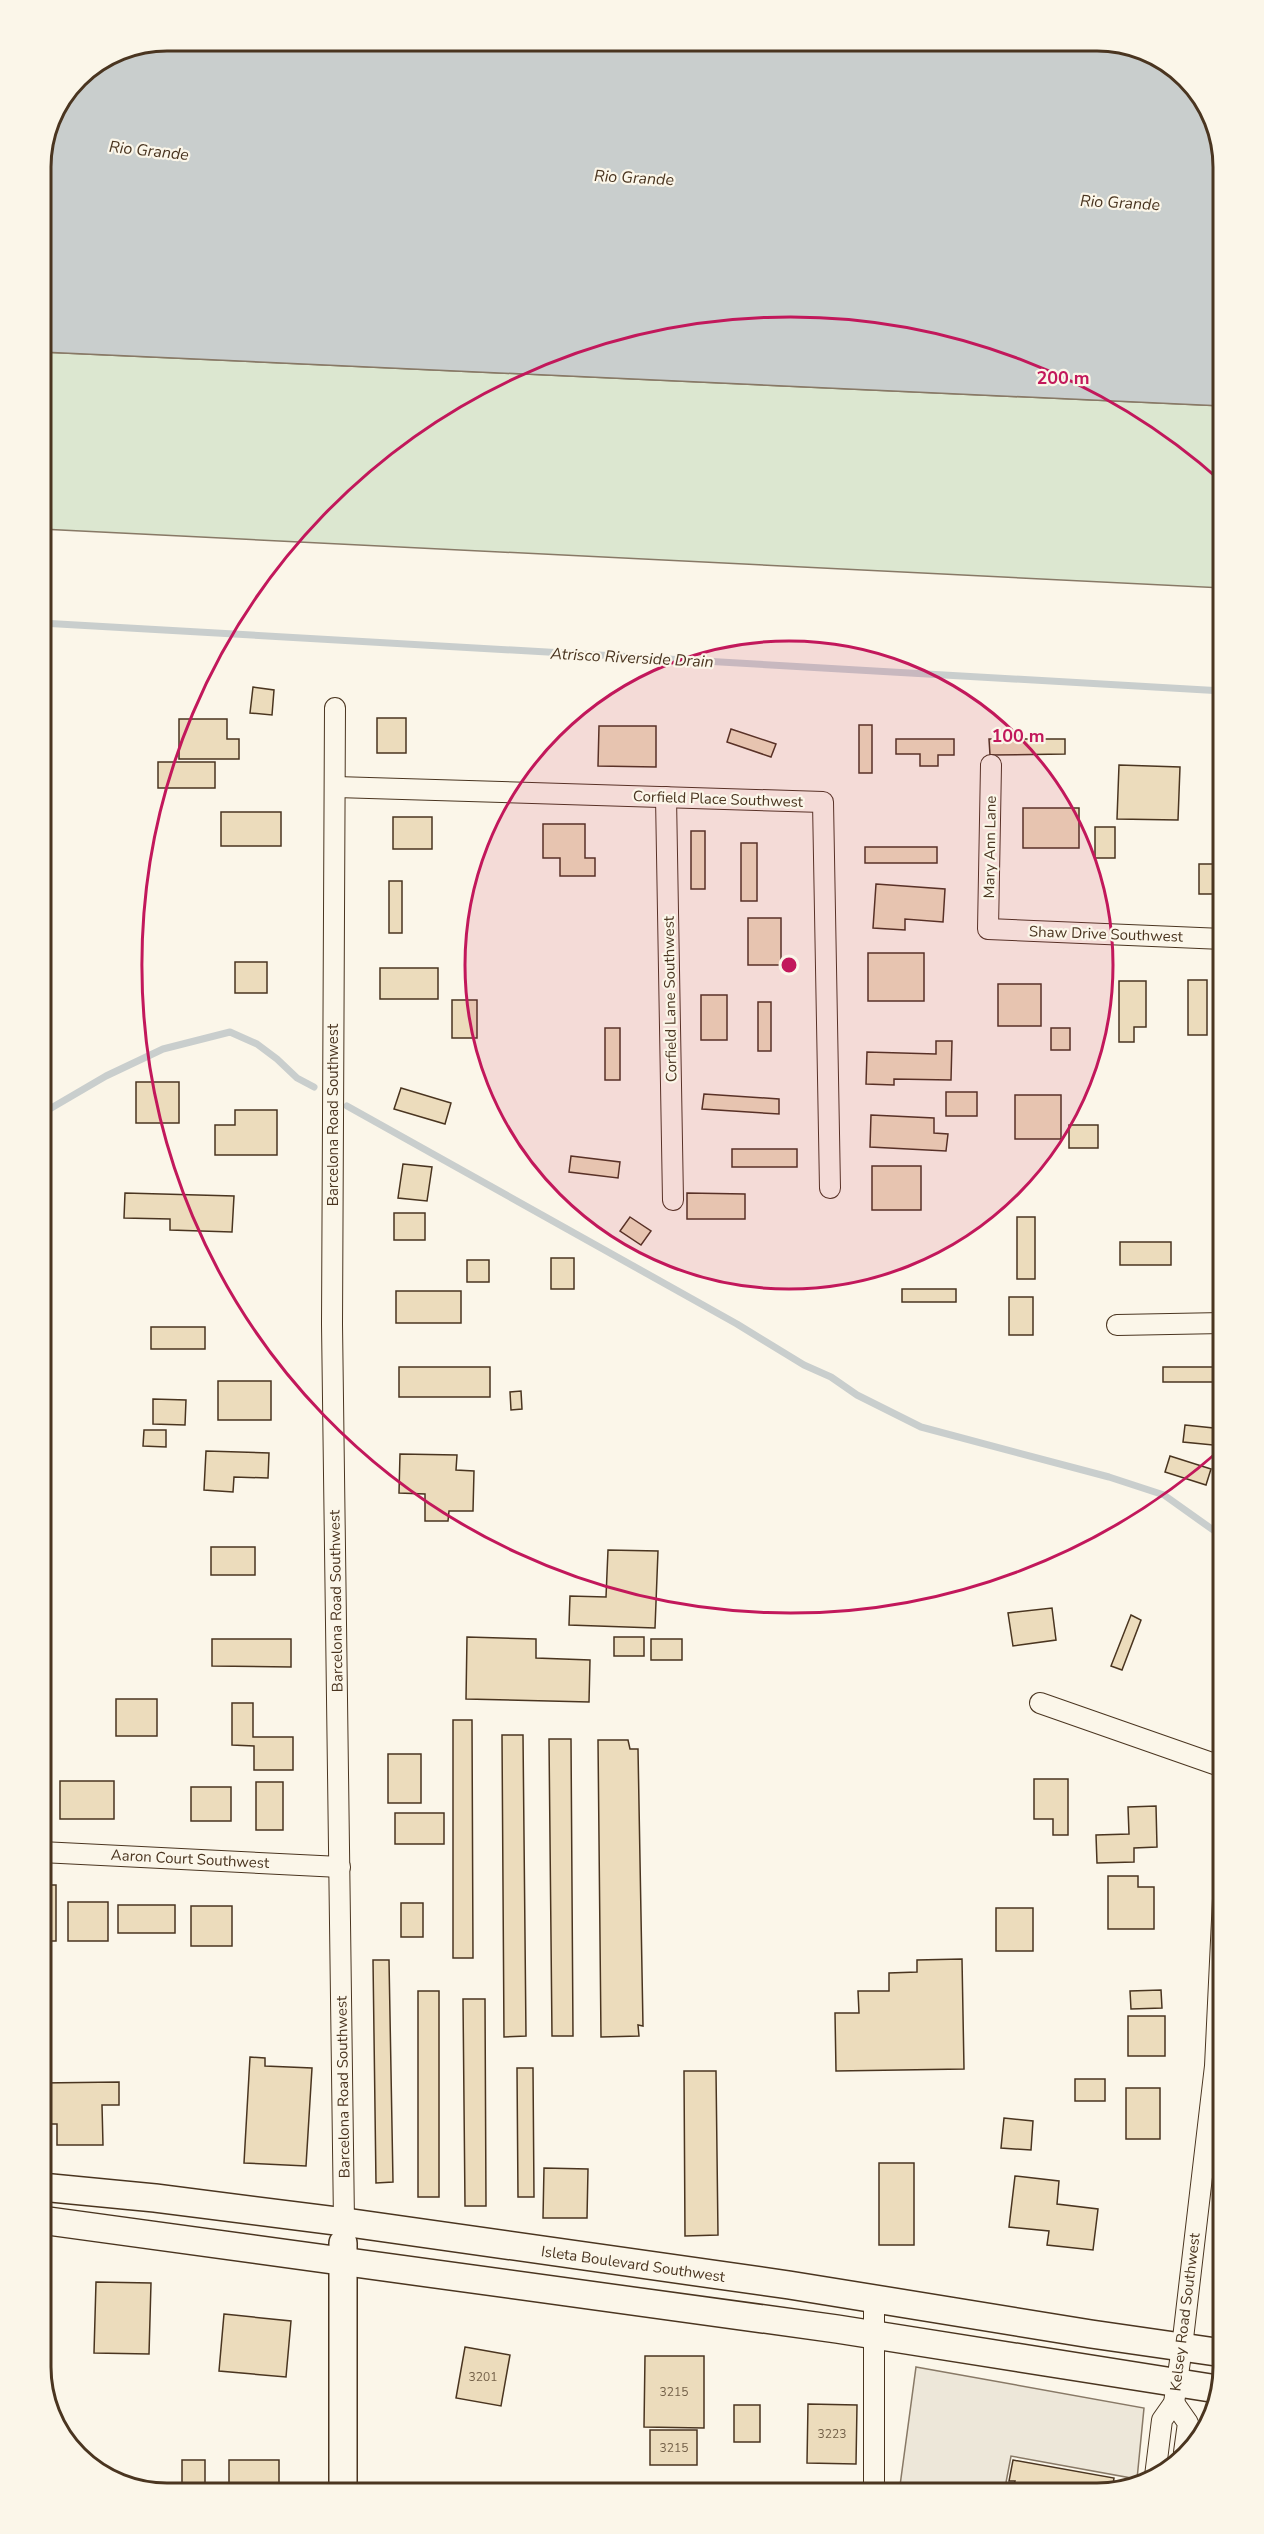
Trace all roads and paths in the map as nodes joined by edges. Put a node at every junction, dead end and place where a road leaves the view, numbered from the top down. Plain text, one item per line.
1 (335, 708) dead end
2 (991, 765) dead end
3 (336, 787) junction
4 (666, 797) junction
5 (988, 929) joint
6 (1213, 939) edge
7 (830, 1188) dead end
8 (673, 1200) dead end
9 (1213, 1323) edge
10 (1117, 1325) dead end
11 (1040, 1703) dead end
12 (1213, 1763) edge
13 (51, 1853) edge
14 (340, 1867) junction
15 (1213, 2083) edge
16 (51, 2188) edge
17 (51, 2221) edge
18 (344, 2222) junction
19 (343, 2261) junction
20 (874, 2300) junction
21 (873, 2335) junction
22 (1182, 2347) junction
23 (1213, 2351) edge
24 (1211, 2389) edge
25 (1175, 2392) junction
26 (1186, 2440) edge
27 (1156, 2466) edge
28 (343, 2483) edge
29 (874, 2483) edge

1 - 3 street, Barcelona Road Southwest
2 - 5 street, Mary Ann Lane
3 - 4 street, Corfield Place Southwest
3 - 14 street, Barcelona Road Southwest
4 - 7 street, Corfield Place Southwest
4 - 8 street, Corfield Lane Southwest
5 - 6 street, Shaw Drive Southwest
9 - 10 street
11 - 12 street
13 - 14 street, Aaron Court Southwest
14 - 18 street, Barcelona Road Southwest
15 - 22 street, Kelsey Road Southwest
16 - 18 main road, Isleta Boulevard Southwest
17 - 19 main road
18 - 19 main road, Barcelona Road Southwest
18 - 20 main road, Isleta Boulevard Southwest
19 - 21 main road
19 - 28 main road, Barcelona Road Southwest
20 - 21 street
20 - 22 main road, Isleta Boulevard Southwest
21 - 25 main road
21 - 29 street
22 - 23 main road, Isleta Boulevard Southwest
22 - 25 street, Kelsey Road Southwest
24 - 25 main road
25 - 26 street
25 - 27 street, Kelsey Road Southwest

